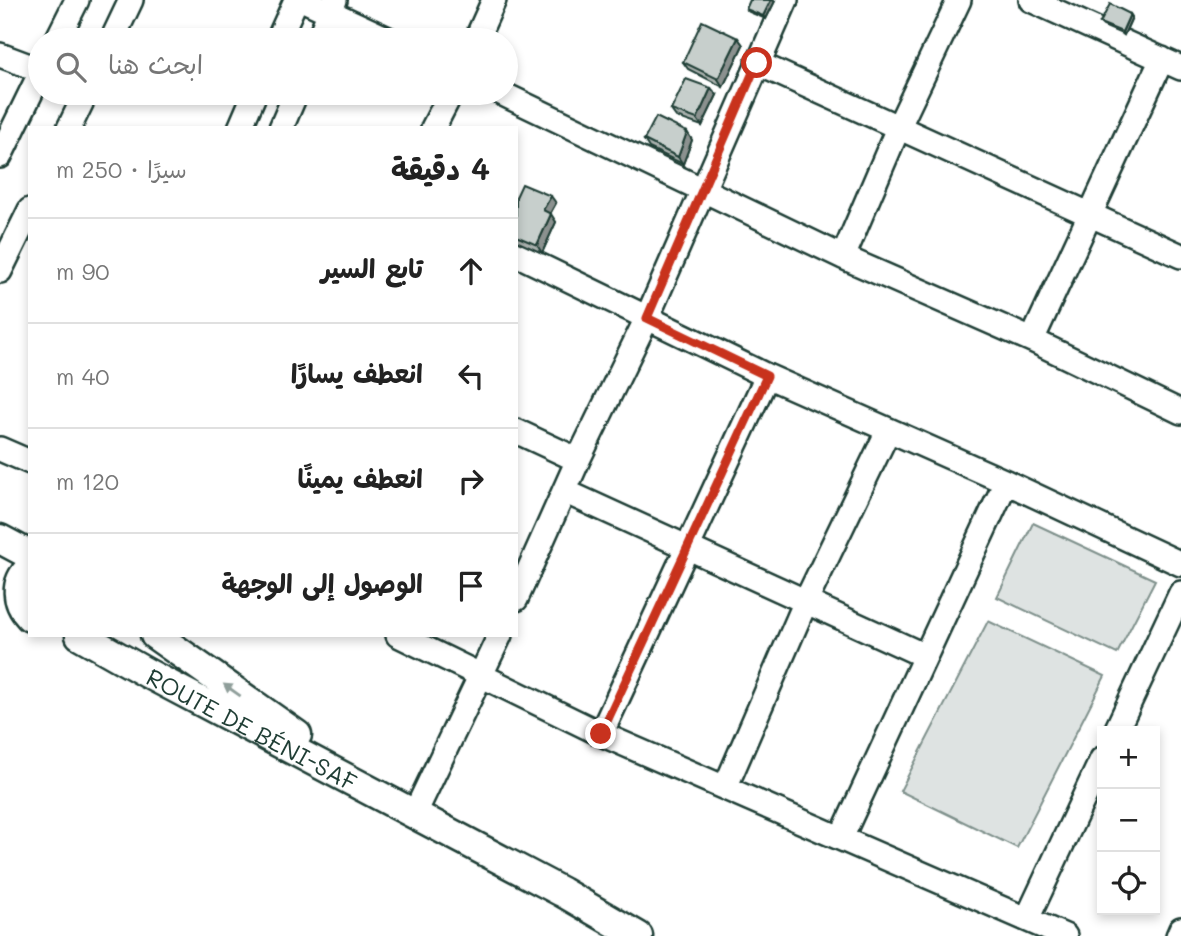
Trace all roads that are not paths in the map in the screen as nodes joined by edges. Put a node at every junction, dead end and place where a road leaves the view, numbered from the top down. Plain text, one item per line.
1 (77, 0) edge
2 (131, 0) edge
3 (296, 0) edge
4 (304, 0) edge
5 (494, 0) edge
6 (786, 0) edge
7 (959, 0) edge
8 (1031, 0) edge
9 (332, 6) edge
10 (63, 28) edge
11 (118, 28) edge
12 (283, 28) edge
13 (323, 28) edge
14 (370, 28) edge
15 (481, 28) edge
16 (0, 55) edge
17 (757, 63) junction
18 (1171, 63) edge
19 (28, 67) edge
20 (28, 97) edge
21 (518, 101) edge
22 (80, 105) edge
23 (251, 105) edge
24 (291, 105) edge
25 (445, 105) edge
26 (70, 126) edge
27 (245, 126) edge
28 (282, 126) edge
29 (434, 126) edge
30 (899, 126) junction
31 (0, 156) edge
32 (703, 188) junction
33 (28, 214) edge
34 (1089, 215) junction
35 (518, 255) edge
36 (1181, 256) edge
37 (843, 257) junction
38 (3, 258) edge
39 (647, 318) junction
40 (1032, 340) junction
41 (767, 376) junction
42 (1181, 412) edge
43 (888, 431) junction
44 (518, 432) edge
45 (0, 449) edge
46 (578, 460) junction
47 (28, 461) edge
48 (1006, 482) junction
49 (564, 491) junction
50 (0, 539) edge
51 (689, 548) junction
52 (28, 554) edge
53 (1181, 564) edge
54 (28, 571) edge
55 (1181, 593) edge
56 (518, 594) edge
57 (806, 601) junction
58 (16, 602) edge
59 (84, 637) edge
60 (158, 637) edge
61 (402, 637) edge
62 (499, 637) edge
63 (925, 656) junction
64 (482, 676) junction
65 (1118, 726) edge
66 (601, 734) junction
67 (1097, 771) edge
68 (725, 788) junction
69 (388, 799) junction
70 (414, 815) junction
71 (841, 838) junction
72 (1027, 919) junction
73 (1181, 929) edge
74 (638, 936) edge
75 (1065, 936) edge
76 (1178, 936) edge

1 - 10 street
2 - 11 street
3 - 12 street
4 - 9 street
5 - 15 street
6 - 17 street
7 - 30 street
8 - 18 street
9 - 13 street
9 - 14 street
16 - 19 street
17 - 30 street
17 - 32 street
18 - 34 street
20 - 31 street
21 - 32 street
22 - 26 street
23 - 27 street
24 - 28 street
25 - 29 street
30 - 34 street
30 - 37 street
32 - 37 street
32 - 39 street
33 - 38 street
34 - 36 street
34 - 40 street
35 - 39 street
37 - 40 street
39 - 41 street
39 - 46 street
40 - 42 street
41 - 43 street
41 - 51 street
43 - 48 street
43 - 57 street
44 - 46 street
45 - 47 street
46 - 49 street
48 - 53 street
48 - 63 street
49 - 51 street
49 - 56 street
50 - 52 main road
51 - 57 street
51 - 66 street
54 - 58 main road
55 - 65 street
57 - 63 street
57 - 68 street
59 - 69 main road, ROUTE DE BÉNI-SAF
69 -> 60 main road, ROUTE DE BÉNI-SAF
61 - 64 street
62 - 64 street
63 - 71 street
64 - 66 street
64 - 70 street
66 - 68 street
67 - 72 street
68 - 71 street
69 - 70 main road, ROUTE DE BÉNI-SAF
70 - 74 main road, ROUTE DE BÉNI-SAF
71 - 72 street
72 - 75 street
73 - 76 street

